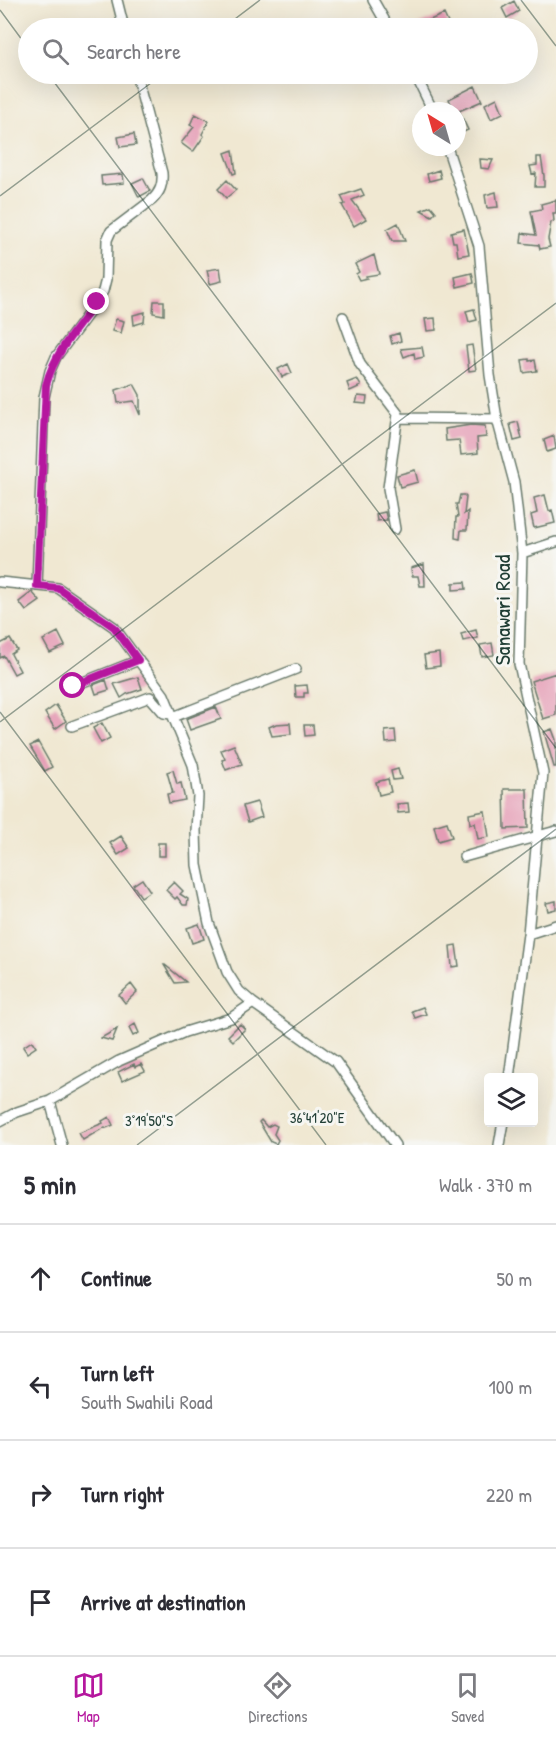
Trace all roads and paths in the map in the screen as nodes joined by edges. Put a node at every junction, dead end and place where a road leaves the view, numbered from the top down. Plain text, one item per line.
1 (117, 0) edge
2 (373, 0) edge
3 (122, 18) edge
4 (383, 18) edge
5 (139, 84) edge
6 (420, 84) edge
7 (429, 102) edge
8 (450, 156) edge
9 (343, 317) dead end
10 (398, 418) junction
11 (497, 419) junction
12 (395, 529) dead end
13 (556, 542) edge
14 (522, 553) junction
15 (0, 582) edge
16 (37, 586) junction
17 (138, 660) junction
18 (296, 669) dead end
19 (73, 686) dead end
20 (172, 716) junction
21 (72, 726) dead end
22 (556, 831) edge
23 (537, 837) junction
24 (464, 857) dead end
25 (556, 925) edge
26 (528, 934) junction
27 (253, 1003) junction
28 (510, 1073) edge
29 (50, 1101) junction
30 (0, 1121) edge
31 (502, 1127) edge
32 (62, 1145) edge
33 (395, 1145) edge
34 (499, 1145) edge

1 - 3 street
2 - 4 street
5 - 16 street
6 - 7 street
8 - 11 street, Sanawari Road
9 - 10 street
10 - 11 street
10 - 12 street
11 - 14 street, Sanawari Road
13 - 14 street
14 - 23 street, Sanawari Road
15 - 16 street
16 - 17 street
17 - 19 street
17 - 20 street
18 - 20 street
20 - 21 street
20 - 27 street
22 - 23 street
23 - 24 street
23 - 26 street, Sanawari Road
25 - 26 street
26 - 28 street, Sanawari Road
27 - 29 street
27 - 33 street
29 - 30 street
29 - 32 street
31 - 34 street

